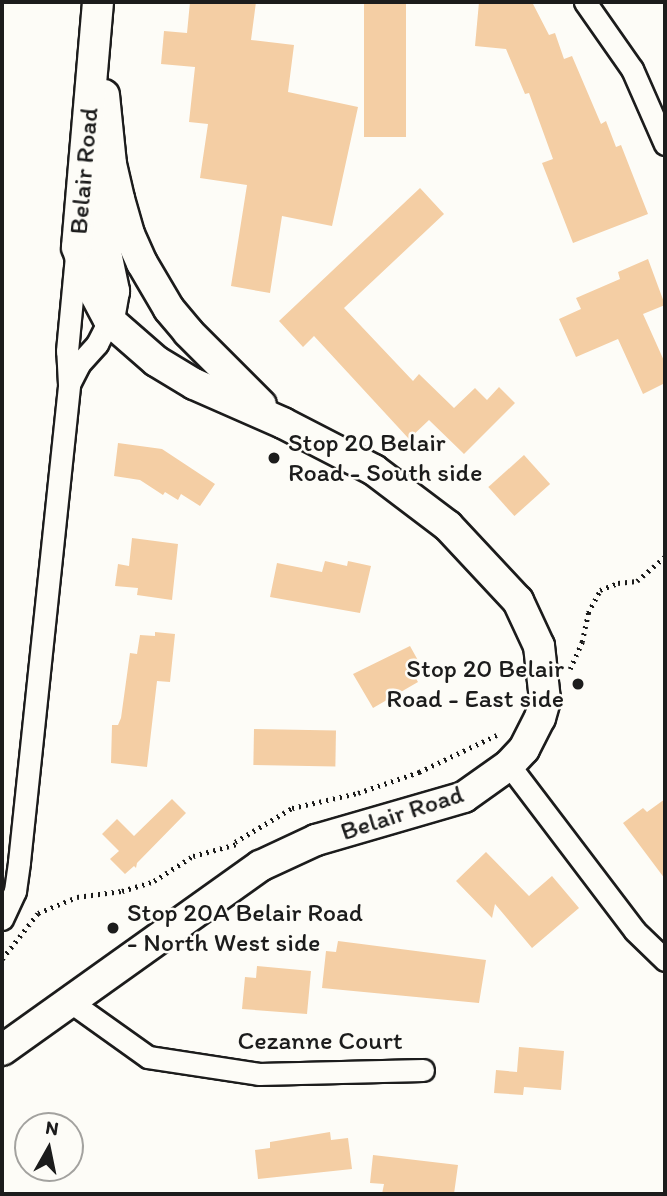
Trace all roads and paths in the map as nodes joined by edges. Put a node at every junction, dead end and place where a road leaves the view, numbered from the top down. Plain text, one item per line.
1 (585, 2) edge
2 (98, 11) edge
3 (108, 142) junction
4 (665, 144) edge
5 (77, 247) junction
6 (109, 320) junction
7 (69, 384) junction
8 (283, 423) junction
9 (665, 558) edge
10 (545, 700) junction
11 (506, 731) dead end
12 (509, 765) junction
13 (235, 842) junction
14 (260, 866) junction
15 (2, 919) edge
16 (2, 960) edge
17 (665, 960) edge
18 (68, 1000) junction
19 (2, 1051) edge
20 (422, 1070) dead end

1 - 4 street
2 - 3 main road, Belair Road
2 - 5 main road, Belair Road
3 - 6 main road
3 - 8 main road, Belair Road
5 - 6 main road, Belair Road
5 - 7 street
6 - 7 street
6 - 8 main road, Belair Road
7 - 15 street
8 - 10 main road, Belair Road
9 - 10 path
10 - 12 main road, Belair Road
11 - 13 path
12 - 14 main road, Belair Road
12 - 17 street
13 - 14 path
13 - 16 path
14 - 18 main road, Belair Road
18 - 19 main road, Belair Road
18 - 20 street, Cezanne Court

